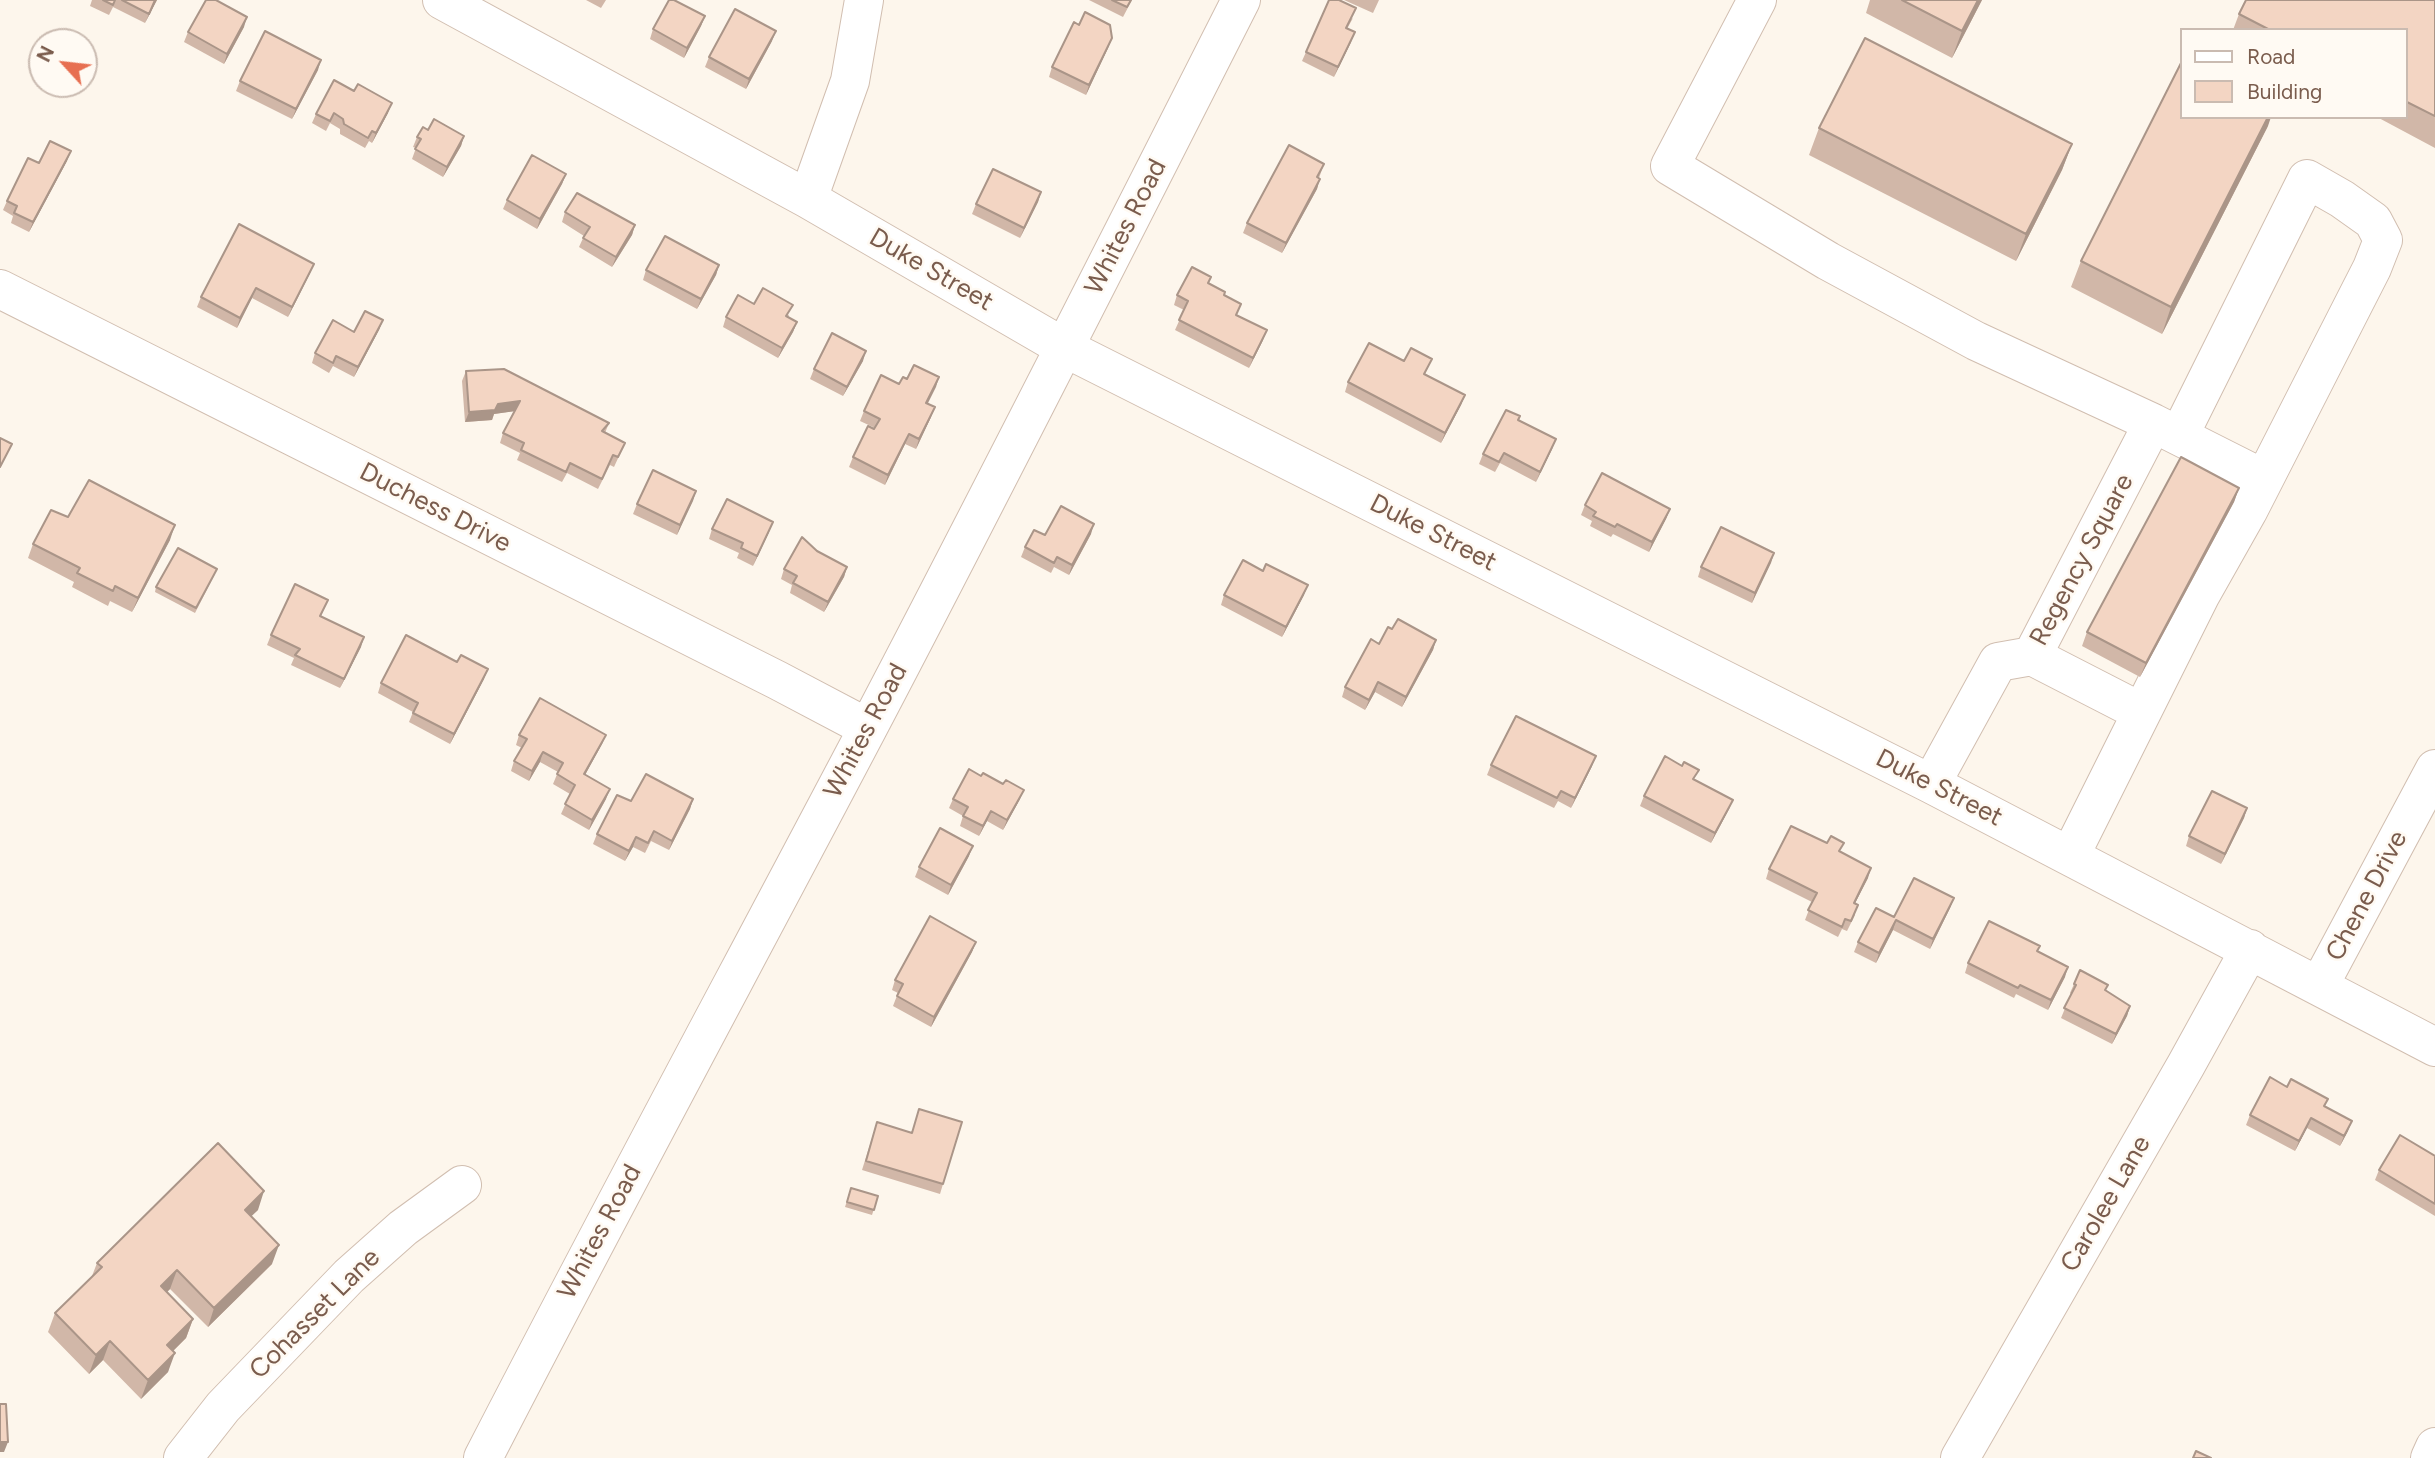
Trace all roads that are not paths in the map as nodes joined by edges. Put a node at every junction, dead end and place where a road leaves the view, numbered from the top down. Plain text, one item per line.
1 (442, 0) edge
2 (864, 0) edge
3 (1241, 0) edge
4 (1757, 0) edge
5 (808, 199) junction
6 (0, 289) edge
7 (1065, 348) junction
8 (2166, 429) junction
9 (2264, 480) junction
10 (2032, 656) junction
11 (2141, 712) junction
12 (868, 728) junction
13 (2435, 769) edge
14 (1931, 784) junction
15 (2070, 856) junction
16 (2250, 949) junction
17 (2319, 986) junction
18 (2435, 1047) edge
19 (461, 1185) dead end
20 (2435, 1447) edge
21 (183, 1458) edge
22 (483, 1458) edge
23 (1960, 1458) edge
24 (2430, 1458) edge

1 - 5 street, Duke Street
2 - 5 street
3 - 7 street, Whites Road
4 - 8 street
5 - 7 street, Duke Street
6 - 12 street, Duchess Drive
7 - 12 street, Whites Road
7 - 14 street, Duke Street
8 - 9 street
8 - 9 street, Regency Square
8 - 10 street, Regency Square
9 - 11 street
10 - 11 street
10 - 14 street, Regency Square
11 - 15 street
12 - 22 street, Whites Road
13 - 17 street, Chene Drive
14 - 15 street, Duke Street
15 - 16 street, Duke Street
16 - 17 street, Duke Street
16 - 23 street, Carolee Lane
17 - 18 street, Duke Street
19 - 21 street, Cohasset Lane
20 - 24 street

